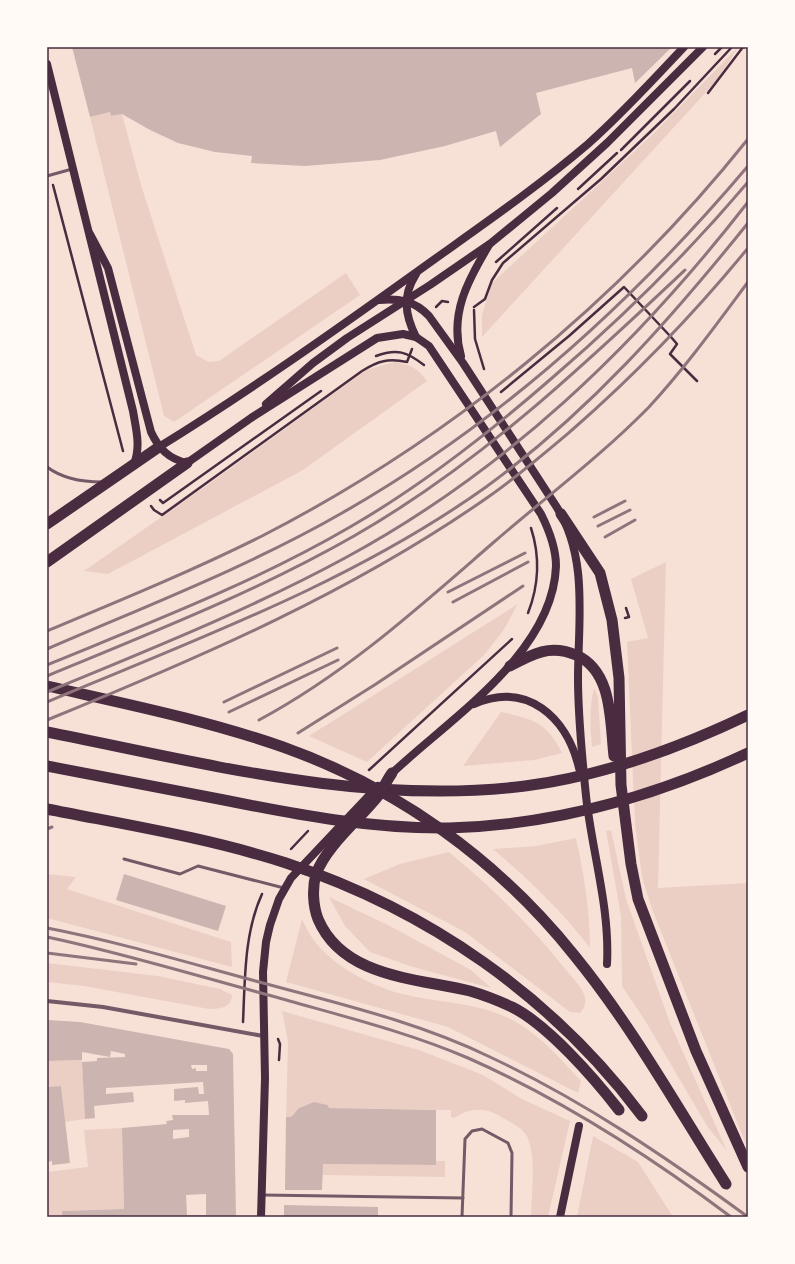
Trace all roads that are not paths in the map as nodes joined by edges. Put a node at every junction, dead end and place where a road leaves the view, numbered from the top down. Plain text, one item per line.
1 (684, 47) edge
2 (703, 47) edge
3 (47, 64) edge
4 (73, 169) junction
5 (49, 176) edge
6 (90, 234) junction
7 (491, 243) junction
8 (418, 270) junction
9 (379, 300) junction
10 (405, 300) junction
11 (416, 337) junction
12 (462, 363) junction
13 (251, 418) junction
14 (159, 447) junction
15 (187, 463) junction
16 (47, 467) edge
17 (130, 467) junction
18 (106, 482) junction
19 (561, 514) junction
20 (47, 524) edge
21 (47, 562) edge
22 (578, 656) junction
23 (510, 666) junction
24 (47, 686) edge
25 (469, 706) junction
26 (748, 715) edge
27 (47, 732) edge
28 (748, 753) edge
29 (47, 766) edge
30 (392, 773) junction
31 (621, 785) junction
32 (586, 798) junction
33 (47, 809) edge
34 (124, 859) dead end
35 (284, 888) junction
36 (607, 964) dead end
37 (47, 1001) edge
38 (263, 1036) junction
39 (619, 1110) dead end
40 (642, 1116) dead end
41 (579, 1126) dead end
42 (748, 1167) edge
43 (726, 1184) dead end
44 (261, 1195) junction
45 (463, 1198) junction
46 (261, 1217) edge
47 (462, 1217) edge
48 (511, 1217) edge
49 (560, 1217) edge

1 - 8 main road
2 - 7 main road
3 - 4 main road
4 - 5 lane
4 - 6 main road
6 - 14 main road
6 - 17 main road
7 - 10 main road
7 - 12 main road
8 - 9 main road
8 - 10 main road
9 - 10 main road
9 - 14 main road
10 - 11 main road
10 - 12 main road
10 - 13 main road
11 - 13 main road
11 - 23 main road
12 - 19 main road
13 - 15 main road
14 - 15 main road
14 - 17 highway
15 - 21 highway
16 - 18 lane
17 - 18 highway
18 - 20 highway
19 - 22 main road
19 - 31 highway
22 - 23 highway
22 - 31 highway
22 - 32 main road
23 - 25 main road
24 - 43 highway
25 - 30 main road
25 - 32 main road
26 - 27 highway
28 - 29 highway
30 - 35 main road
30 - 39 highway
31 - 42 highway
32 - 36 main road
33 - 40 highway
34 - 35 lane
35 - 38 main road
37 - 38 street
38 - 44 main road
41 - 49 main road
44 - 45 lane
44 - 46 main road
45 - 47 lane
45 - 48 lane

